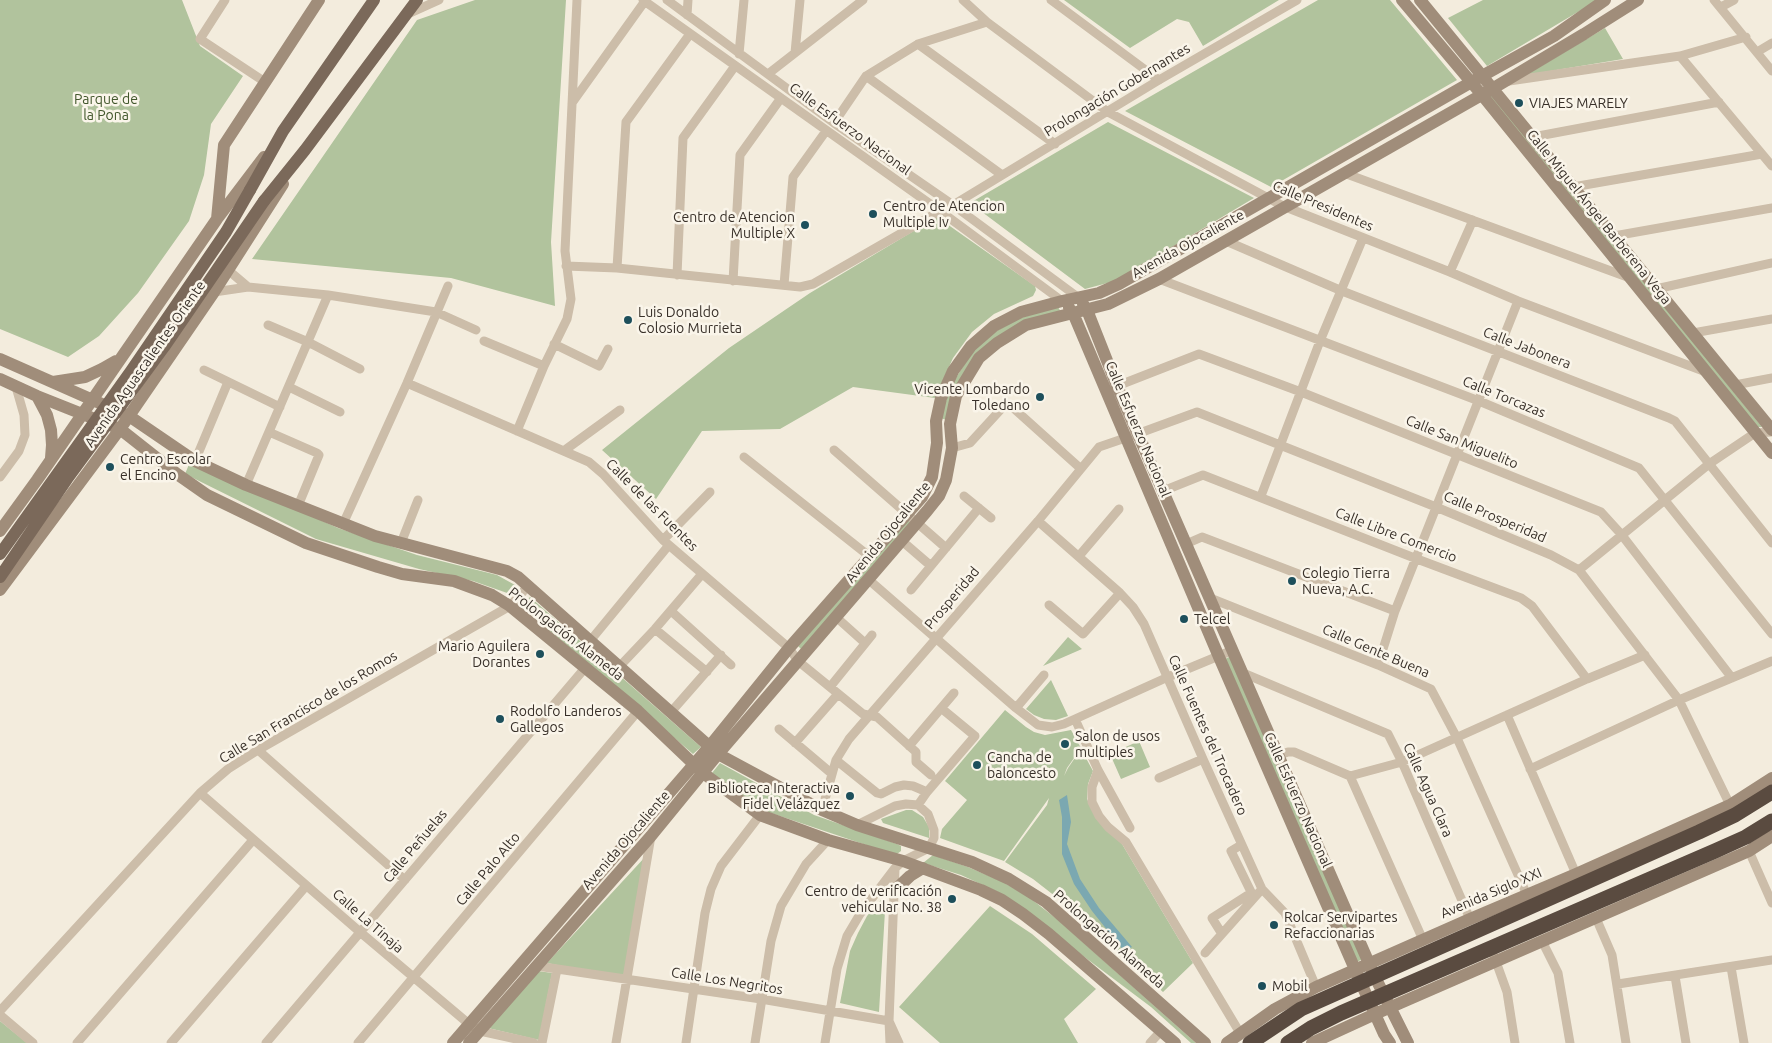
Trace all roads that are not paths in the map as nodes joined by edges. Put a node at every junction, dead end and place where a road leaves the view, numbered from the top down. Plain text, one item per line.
1 (225, 0) edge
2 (318, 0) edge
3 (374, 0) edge
4 (416, 0) edge
5 (438, 0) edge
6 (577, 0) edge
7 (667, 0) edge
8 (688, 0) edge
9 (744, 0) edge
10 (800, 0) edge
11 (864, 0) edge
12 (963, 0) edge
13 (1051, 0) edge
14 (1297, 0) edge
15 (1402, 0) edge
16 (1420, 0) edge
17 (1605, 0) edge
18 (1638, 0) edge
19 (1734, 0) edge
20 (644, 1) edge
21 (1718, 4) edge
22 (365, 6) edge
23 (407, 14) junction
24 (687, 15) junction
25 (986, 22) junction
26 (690, 34) junction
27 (1746, 37) junction
28 (918, 44) junction
29 (1772, 44) edge
30 (1757, 52) junction
31 (795, 53) junction
32 (739, 54) junction
33 (1680, 56) junction
34 (735, 66) junction
35 (1772, 71) edge
36 (768, 74) junction
37 (866, 76) junction
38 (1476, 79) junction
39 (1159, 80) junction
40 (265, 82) junction
41 (1503, 82) junction
42 (1487, 92) junction
43 (781, 98) junction
44 (1718, 102) junction
45 (572, 103) junction
46 (1108, 112) junction
47 (834, 123) junction
48 (284, 131) junction
49 (826, 131) junction
50 (1533, 137) junction
51 (1055, 144) junction
52 (305, 150) junction
53 (1762, 154) junction
54 (1772, 166) edge
55 (1344, 173) junction
56 (1002, 175) junction
57 (1573, 187) junction
58 (1270, 199) junction
59 (953, 205) junction
60 (1284, 206) junction
61 (1772, 208) edge
62 (940, 212) junction
63 (217, 219) junction
64 (1473, 220) junction
65 (1614, 236) junction
66 (1363, 238) junction
67 (1226, 241) junction
68 (1772, 263) edge
69 (566, 266) junction
70 (617, 268) junction
71 (228, 270) junction
72 (1450, 272) junction
73 (677, 275) junction
74 (1630, 278) junction
75 (1159, 279) junction
76 (733, 280) junction
77 (784, 285) junction
78 (448, 286) dead end
79 (248, 287) junction
80 (1656, 289) junction
81 (1342, 290) junction
82 (214, 292) junction
83 (328, 295) junction
84 (1079, 298) junction
85 (1062, 301) junction
86 (1518, 301) junction
87 (1087, 310) junction
88 (436, 312) junction
89 (1073, 313) junction
90 (1772, 319) edge
91 (268, 325) dead end
92 (476, 330) dead end
93 (1693, 333) junction
94 (484, 341) dead end
95 (1320, 341) junction
96 (308, 342) junction
97 (554, 344) junction
98 (608, 349) dead end
99 (1498, 352) junction
100 (0, 359) edge
101 (119, 360) junction
102 (544, 366) junction
103 (360, 369) dead end
104 (204, 370) dead end
105 (1708, 373) junction
106 (1772, 378) edge
107 (0, 379) edge
108 (53, 382) junction
109 (228, 382) junction
110 (407, 383) junction
111 (1735, 385) junction
112 (16, 386) junction
113 (150, 386) junction
114 (1117, 386) junction
115 (289, 387) junction
116 (1301, 392) junction
117 (37, 396) junction
118 (92, 399) junction
119 (1478, 402) junction
120 (280, 407) junction
121 (620, 410) dead end
122 (340, 412) dead end
123 (81, 416) junction
124 (129, 416) junction
125 (120, 429) junction
126 (517, 431) junction
127 (1772, 431) edge
128 (269, 432) junction
129 (1755, 433) junction
130 (1131, 436) junction
131 (108, 445) junction
132 (1281, 446) junction
133 (952, 448) junction
134 (565, 450) junction
135 (834, 450) dead end
136 (1772, 453) edge
137 (1456, 454) junction
138 (744, 457) dead end
139 (50, 461) junction
140 (195, 461) junction
141 (1709, 464) junction
142 (1080, 468) junction
143 (0, 476) edge
144 (246, 485) junction
145 (1163, 491) junction
146 (710, 492) dead end
147 (964, 496) dead end
148 (1261, 496) junction
149 (1665, 499) junction
150 (418, 500) dead end
151 (298, 506) junction
152 (1436, 507) junction
153 (979, 508) junction
154 (1119, 509) dead end
155 (907, 513) junction
156 (991, 518) dead end
157 (1038, 521) junction
158 (918, 523) junction
159 (343, 524) junction
160 (0, 531) edge
161 (1621, 534) junction
162 (902, 541) junction
163 (401, 543) junction
164 (666, 543) junction
165 (1772, 543) edge
166 (1186, 544) junction
167 (946, 548) junction
168 (0, 554) edge
169 (869, 556) junction
170 (1079, 556) junction
171 (1417, 559) junction
172 (931, 566) junction
173 (1579, 570) junction
174 (702, 574) junction
175 (0, 577) edge
176 (869, 580) junction
177 (529, 585) junction
178 (0, 590) edge
179 (911, 590) dead end
180 (1120, 593) junction
181 (1210, 598) junction
182 (1049, 605) dead end
183 (510, 606) junction
184 (671, 611) junction
185 (1395, 611) junction
186 (836, 617) junction
187 (655, 629) junction
188 (1772, 634) edge
189 (872, 635) dead end
190 (936, 639) junction
191 (590, 640) junction
192 (865, 643) junction
193 (789, 648) junction
194 (1233, 650) junction
195 (721, 655) junction
196 (1645, 655) junction
197 (1219, 657) junction
198 (798, 661) junction
199 (1772, 661) edge
200 (732, 664) dead end
201 (1378, 665) junction
202 (619, 667) junction
203 (585, 668) junction
204 (707, 672) junction
205 (1243, 673) junction
206 (1044, 674) dead end
207 (1168, 677) junction
208 (1732, 678) junction
209 (1587, 679) junction
210 (830, 687) junction
211 (954, 693) dead end
212 (838, 694) junction
213 (1679, 700) junction
214 (942, 708) junction
215 (1016, 708) junction
216 (638, 711) junction
217 (671, 712) junction
218 (1507, 715) junction
219 (870, 716) junction
220 (1075, 719) junction
221 (779, 729) dead end
222 (1457, 738) junction
223 (795, 743) junction
224 (908, 746) junction
225 (258, 750) junction
226 (713, 751) junction
227 (1279, 755) junction
228 (1203, 759) junction
229 (836, 760) junction
230 (1402, 762) junction
231 (698, 769) junction
232 (1530, 769) junction
233 (1098, 770) junction
234 (831, 773) junction
235 (931, 775) dead end
236 (1350, 776) junction
237 (1159, 778) dead end
238 (1772, 778) edge
239 (927, 792) junction
240 (1772, 792) edge
241 (200, 793) junction
242 (1730, 805) junction
243 (918, 806) junction
244 (822, 810) junction
245 (760, 815) junction
246 (1772, 821) edge
247 (857, 825) junction
248 (1130, 828) dead end
249 (651, 836) junction
250 (1772, 836) edge
251 (252, 840) junction
252 (828, 840) junction
253 (1241, 845) junction
254 (929, 848) junction
255 (1749, 851) junction
256 (899, 865) junction
257 (923, 868) junction
258 (1576, 874) junction
259 (405, 880) junction
260 (306, 886) junction
261 (1262, 889) junction
262 (894, 891) junction
263 (1527, 895) junction
264 (1252, 896) junction
265 (1772, 903) edge
266 (1596, 918) junction
267 (1470, 919) junction
268 (360, 932) junction
269 (1222, 934) junction
270 (1423, 940) junction
271 (1542, 941) junction
272 (1205, 953) dead end
273 (1493, 955) junction
274 (1772, 960) edge
275 (1369, 962) junction
276 (537, 966) junction
277 (1731, 967) junction
278 (1355, 968) junction
279 (557, 969) junction
280 (1674, 976) junction
281 (1375, 977) junction
282 (414, 978) junction
283 (626, 980) junction
284 (1361, 983) junction
285 (1618, 984) junction
286 (1316, 986) junction
287 (694, 989) junction
288 (761, 999) junction
289 (1387, 1001) junction
290 (1372, 1007) junction
291 (830, 1012) junction
292 (0, 1013) edge
293 (889, 1021) junction
294 (1161, 1032) junction
295 (476, 1033) edge
296 (1245, 1038) edge
297 (1327, 1040) edge
298 (33, 1043) edge
299 (77, 1043) edge
300 (172, 1043) edge
301 (266, 1043) edge
302 (358, 1043) edge
303 (453, 1043) edge
304 (469, 1043) edge
305 (534, 1043) edge
306 (542, 1043) edge
307 (616, 1043) edge
308 (686, 1043) edge
309 (755, 1043) edge
310 (825, 1043) edge
311 (890, 1043) edge
312 (899, 1043) edge
313 (1150, 1043) edge
314 (1175, 1043) edge
315 (1205, 1043) edge
316 (1227, 1043) edge
317 (1288, 1043) edge
318 (1312, 1043) edge
319 (1390, 1043) edge
320 (1408, 1043) edge
321 (1515, 1043) edge
322 (1570, 1043) edge
323 (1626, 1043) edge
324 (1686, 1043) edge
325 (1744, 1043) edge

1 - 40 street
2 - 40 main road
3 - 22 main road, Avenida Aguascalientes Oriente
4 - 23 main road, Avenida Aguascalientes Oriente
5 - 23 street
6 - 45 street
7 - 24 street, Calle Esfuerzo Nacional
8 - 24 street
9 - 32 street
10 - 31 street
11 - 31 street
12 - 25 street, Calle Presidentes
13 - 39 street
14 - 39 street, Prolongación Gobernantes
15 - 38 main road, Calle Miguel Ángel Barberena Vega
16 - 38 main road, Calle Miguel Ángel Barberena Vega
17 - 38 main road, Avenida Ojocaliente
18 - 41 main road, Avenida Ojocaliente
19 - 21 street
20 - 26 street, Calle Esfuerzo Nacional
20 - 45 street
21 - 27 street
22 - 48 main road, Avenida Aguascalientes Oriente
23 - 52 main road, Avenida Aguascalientes Oriente
24 - 32 street, Calle Esfuerzo Nacional
25 - 28 street
25 - 46 street, Calle Presidentes
26 - 34 street, Calle Esfuerzo Nacional
26 - 70 street
27 - 30 street
27 - 33 street
28 - 37 street
28 - 51 street
29 - 30 street
30 - 35 street
31 - 36 street
32 - 36 street, Calle Esfuerzo Nacional
33 - 41 street
33 - 44 street
34 - 43 street, Calle Esfuerzo Nacional
34 - 73 street
36 - 47 street, Calle Esfuerzo Nacional
37 - 47 street
37 - 56 street
38 - 42 main road, Calle Miguel Ángel Barberena Vega
38 - 58 main road, Avenida Ojocaliente
39 - 46 street, Prolongación Gobernantes
40 - 63 main road
41 - 42 main road, Avenida Ojocaliente
42 - 50 main road, Calle Miguel Ángel Barberena Vega
42 - 55 main road, Avenida Ojocaliente
42 - 74 main road, Calle Miguel Ángel Barberena Vega
43 - 49 street, Calle Esfuerzo Nacional
43 - 76 street
44 - 50 street
44 - 53 street
45 - 69 street
46 - 51 street, Prolongación Gobernantes
46 - 58 street, Calle Presidentes
47 - 59 street, Calle Esfuerzo Nacional
48 - 63 main road, Avenida Aguascalientes Oriente
48 - 168 main road, Avenida Aguascalientes Oriente, bridge
49 - 62 street, Calle Esfuerzo Nacional
49 - 77 street
50 - 57 main road, Calle Miguel Ángel Barberena Vega
51 - 56 street, Prolongación Gobernantes
52 - 71 main road, Avenida Aguascalientes Oriente
52 - 175 main road, Avenida Aguascalientes Oriente, bridge
53 - 54 street
53 - 57 street
55 - 60 main road, Avenida Ojocaliente
55 - 64 street
56 - 59 street, Prolongación Gobernantes
57 - 65 main road, Calle Miguel Ángel Barberena Vega
58 - 60 street, Calle Presidentes
58 - 84 main road, Avenida Ojocaliente
59 - 84 street, Calle Esfuerzo Nacional
60 - 66 street, Calle Presidentes
60 - 67 main road, Avenida Ojocaliente
61 - 65 street
62 - 77 street
62 - 85 street, Calle Esfuerzo Nacional
63 - 101 main road, Avenida Aguascalientes Oriente
64 - 72 street
64 - 74 street
65 - 80 main road, Calle Miguel Ángel Barberena Vega
66 - 72 street, Calle Presidentes
66 - 81 street
67 - 75 main road, Avenida Ojocaliente
67 - 81 street, Calle Jabonera
68 - 80 street
69 - 70 street
69 - 97 street
70 - 73 street
71 - 79 street
71 - 82 main road, Avenida Aguascalientes Oriente
72 - 86 street, Calle Presidentes
73 - 76 street
74 - 105 main road, Calle Miguel Ángel Barberena Vega
75 - 87 main road, Avenida Ojocaliente
75 - 95 street, Calle Torcazas
76 - 77 street
78 - 88 street
79 - 82 street
79 - 83 street
80 - 93 main road, Calle Miguel Ángel Barberena Vega
81 - 95 street
81 - 99 street, Calle Jabonera
82 - 113 main road, Avenida Aguascalientes Oriente
83 - 88 street
83 - 96 street
84 - 85 main road, Avenida Ojocaliente
84 - 87 main road, Calle Esfuerzo Nacional
85 - 89 main road, Calle Esfuerzo Nacional
85 - 155 main road, Avenida Ojocaliente
86 - 99 street
86 - 105 street, Calle Presidentes
87 - 89 main road, Avenida Ojocaliente
87 - 114 main road, Calle Esfuerzo Nacional
88 - 92 street
88 - 110 street
89 - 130 main road, Calle Esfuerzo Nacional
89 - 133 main road, Avenida Ojocaliente
90 - 93 street
91 - 96 street
93 - 111 main road, Calle Miguel Ángel Barberena Vega
94 - 102 street
95 - 116 street
95 - 119 street, Calle Torcazas
96 - 103 street
96 - 115 street
97 - 98 street
97 - 102 street
99 - 119 street
99 - 141 street, Calle Jabonera
100 - 108 main road, Prolongación Alameda
101 - 108 main road
101 - 113 main road
101 - 118 main road, Avenida Aguascalientes Oriente
102 - 126 street
104 - 109 street
105 - 129 main road, Calle Miguel Ángel Barberena Vega
106 - 111 street
107 - 112 main road, Prolongación Alameda
108 - 118 main road, Prolongación Alameda
109 - 120 street
109 - 140 street
110 - 126 street, Calle de las Fuentes
110 - 159 street
111 - 127 main road, Calle Miguel Ángel Barberena Vega
112 - 117 main road, Prolongación Alameda
112 - 143 street
113 - 124 main road, Avenida Aguascalientes Oriente
114 - 116 street, Calle San Miguelito
114 - 130 main road, Calle Esfuerzo Nacional
115 - 120 street
115 - 122 street
116 - 132 street
116 - 137 street, Calle San Miguelito
117 - 123 main road, Prolongación Alameda
117 - 139 main road
118 - 123 main road, Avenida Aguascalientes Oriente
118 - 124 main road, Prolongación Alameda
119 - 137 street
119 - 149 street, Calle Torcazas
120 - 128 street
121 - 134 street
123 - 125 main road, Prolongación Alameda
123 - 131 main road
123 - 139 main road, Avenida Aguascalientes Oriente
124 - 125 main road, Avenida Aguascalientes Oriente
124 - 140 main road, Prolongación Alameda
125 - 131 main road, Avenida Aguascalientes Oriente
125 - 183 main road, Prolongación Alameda
126 - 134 street, Calle de las Fuentes
127 - 129 street
128 - 144 street
128 - 151 street
129 - 136 main road, Calle Miguel Ángel Barberena Vega
129 - 141 street
130 - 132 street, Calle Prosperidad
130 - 142 street, Prosperidad
130 - 145 main road, Calle Esfuerzo Nacional
130 - 197 main road, Calle Esfuerzo Nacional
131 - 178 main road, Avenida Aguascalientes Oriente
132 - 148 street
132 - 152 street, Calle Prosperidad
133 - 142 street
133 - 158 main road, Avenida Ojocaliente
134 - 164 street, Calle de las Fuentes
135 - 155 street
137 - 152 street
137 - 161 street, Calle San Miguelito
138 - 169 street
139 - 160 main road, Avenida Aguascalientes Oriente
140 - 144 main road, Prolongación Alameda
141 - 149 street
141 - 165 street, Calle Jabonera
142 - 157 street, Prosperidad
144 - 151 main road, Prolongación Alameda
145 - 148 street, Calle Libre Comercio
145 - 166 main road, Calle Esfuerzo Nacional
146 - 164 street
147 - 153 street
148 - 171 street, Calle Libre Comercio
149 - 161 street
149 - 188 street, Calle Torcazas
150 - 163 street
151 - 159 main road, Prolongación Alameda
152 - 171 street
152 - 173 street, Calle Prosperidad
153 - 156 street
153 - 167 street
154 - 170 street
155 - 158 street
155 - 169 main road, Avenida Ojocaliente
157 - 170 street, Calle Fuentes del Trocadero
157 - 190 street, Prosperidad
158 - 162 main road, Avenida Ojocaliente
158 - 167 street
159 - 163 main road, Prolongación Alameda
161 - 173 street
161 - 208 street, Calle San Miguelito
162 - 172 street
162 - 176 main road, Avenida Ojocaliente
163 - 177 main road, Prolongación Alameda
164 - 174 street, Calle de las Fuentes
164 - 191 street
166 - 181 main road, Calle Esfuerzo Nacional
166 - 185 street
167 - 172 street
169 - 193 main road, Avenida Ojocaliente
170 - 180 street, Calle Fuentes del Trocadero
171 - 185 street
171 - 209 street, Calle Libre Comercio
172 - 179 street
173 - 196 street, Calle Prosperidad
174 - 184 street
174 - 193 street, Calle de las Fuentes
176 - 186 main road, Avenida Ojocaliente
176 - 190 street
177 - 183 street, Calle San Francisco de los Romos
177 - 191 main road, Prolongación Alameda
180 - 182 street
180 - 207 street, Calle Fuentes del Trocadero
181 - 194 main road, Calle Esfuerzo Nacional
181 - 201 street, Calle Gente Buena
183 - 203 main road, Prolongación Alameda
183 - 225 street, Calle San Francisco de los Romos
184 - 187 street
184 - 195 street
185 - 201 street
186 - 192 street
186 - 198 main road, Avenida Ojocaliente
187 - 202 street
187 - 204 street
189 - 192 street
190 - 215 street
190 - 219 street, Prosperidad
191 - 202 main road, Prolongación Alameda
192 - 210 street
193 - 198 street, Calle de las Fuentes
193 - 226 main road, Avenida Ojocaliente
194 - 197 street
194 - 205 main road, Calle Esfuerzo Nacional
195 - 200 street
195 - 204 street
196 - 209 street
196 - 213 street, Calle Prosperidad
197 - 207 street
197 - 278 main road, Calle Esfuerzo Nacional
198 - 210 street, Calle de las Fuentes
198 - 226 main road, Avenida Ojocaliente
199 - 208 street
201 - 222 street, Calle Gente Buena
202 - 217 main road, Prolongación Alameda
203 - 216 main road, Prolongación Alameda
203 - 259 street, Calle Peñuelas
204 - 217 street
205 - 227 main road, Calle Esfuerzo Nacional
205 - 230 street, Calle Agua Clara
206 - 215 street
207 - 220 street
207 - 228 street, Calle Fuentes del Trocadero
208 - 213 street
209 - 218 street
210 - 212 street, Calle de las Fuentes
211 - 214 street
212 - 219 street, Calle de las Fuentes
212 - 223 street
213 - 232 street
213 - 242 street, Calle Prosperidad
214 - 224 street
214 - 239 street
215 - 220 street
216 - 231 main road, Prolongación Alameda
216 - 282 street, Calle Palo Alto
217 - 226 main road, Prolongación Alameda
218 - 222 street
218 - 232 street
219 - 224 street, Calle de las Fuentes
219 - 229 street, Prosperidad
220 - 233 street
221 - 223 street
222 - 230 street
222 - 263 street, Calle Gente Buena
223 - 234 street
224 - 235 street, Calle de las Fuentes
225 - 241 street, Calle San Francisco de los Romos
225 - 259 street
226 - 231 main road, Avenida Ojocaliente
226 - 244 main road, Prolongación Alameda
227 - 236 street
227 - 275 main road, Calle Esfuerzo Nacional
228 - 237 street
228 - 253 street, Calle Fuentes del Trocadero
229 - 234 street, Prosperidad
229 - 239 street
230 - 236 street
230 - 267 street, Calle Agua Clara
231 - 245 main road, Prolongación Alameda
231 - 249 main road, Avenida Ojocaliente
231 - 295 main road, Avenida Ojocaliente
232 - 258 street
233 - 248 street
233 - 296 street
234 - 244 street, Prosperidad
236 - 270 street
238 - 242 main road, Avenida Siglo XXI
239 - 243 street
240 - 281 highway, Avenida Siglo XXI
241 - 251 street, Calle La Tinaja
241 - 292 street, Calle San Francisco de los Romos
242 - 258 main road, Avenida Siglo XXI
243 - 247 street
243 - 254 street
244 - 247 main road, Prolongación Alameda
245 - 252 main road, Prolongación Alameda
245 - 287 street
246 - 273 highway
247 - 254 main road, Prolongación Alameda
249 - 276 main road, Avenida Ojocaliente
249 - 283 street
250 - 255 main road
251 - 260 street, Calle La Tinaja
251 - 299 street
252 - 256 main road, Prolongación Alameda
252 - 288 street
253 - 261 street, Calle Fuentes del Trocadero
253 - 264 street
254 - 256 street
254 - 315 main road, Prolongación Alameda
255 - 265 street
255 - 266 main road
256 - 257 main road, Prolongación Alameda
256 - 262 street
256 - 291 street
257 - 262 main road
257 - 294 main road, Prolongación Alameda
258 - 263 main road, Avenida Siglo XXI
259 - 268 street, Calle Peñuelas
260 - 268 street, Calle La Tinaja
260 - 300 street
261 - 264 street
261 - 286 street, Calle Fuentes del Trocadero
262 - 293 street
263 - 267 main road, Avenida Siglo XXI
264 - 269 street
264 - 269 street
266 - 271 main road
266 - 285 street
267 - 270 main road, Avenida Siglo XXI
268 - 282 street, Calle La Tinaja
268 - 301 street, Calle Peñuelas
269 - 272 street
270 - 275 main road, Avenida Siglo XXI
271 - 273 main road
271 - 322 street
273 - 289 highway
273 - 321 street
274 - 277 street
275 - 278 main road, Avenida Siglo XXI
275 - 281 main road, Calle Esfuerzo Nacional
276 - 279 street, Calle Los Negritos
276 - 295 main road, Avenida Ojocaliente
277 - 280 street
277 - 325 street
278 - 284 main road, Calle Esfuerzo Nacional
278 - 286 main road, Avenida Siglo XXI
279 - 283 street, Calle Los Negritos
279 - 306 street
280 - 285 street
280 - 324 street
281 - 284 highway, Avenida Siglo XXI
281 - 289 main road, Calle Esfuerzo Nacional
282 - 295 street, Calle La Tinaja
282 - 302 street, Calle Palo Alto
283 - 287 street, Calle Los Negritos
283 - 307 street
284 - 290 main road, Calle Esfuerzo Nacional
284 - 296 highway, Avenida Siglo XXI
285 - 323 street
286 - 296 main road, Avenida Siglo XXI
287 - 288 street, Calle Los Negritos
287 - 308 street
288 - 291 street, Calle Los Negritos
288 - 309 street
289 - 290 highway
289 - 320 main road, Calle Esfuerzo Nacional
290 - 297 main road
290 - 317 highway
290 - 319 main road, Calle Esfuerzo Nacional
291 - 293 street, Calle Los Negritos
291 - 310 street
292 - 298 street
293 - 311 street
293 - 312 street
294 - 313 street
294 - 314 main road, Prolongación Alameda
295 - 303 main road, Avenida Ojocaliente
295 - 304 main road, Avenida Ojocaliente
295 - 305 street, Calle La Tinaja
296 - 316 main road, Avenida Siglo XXI
297 - 318 main road

